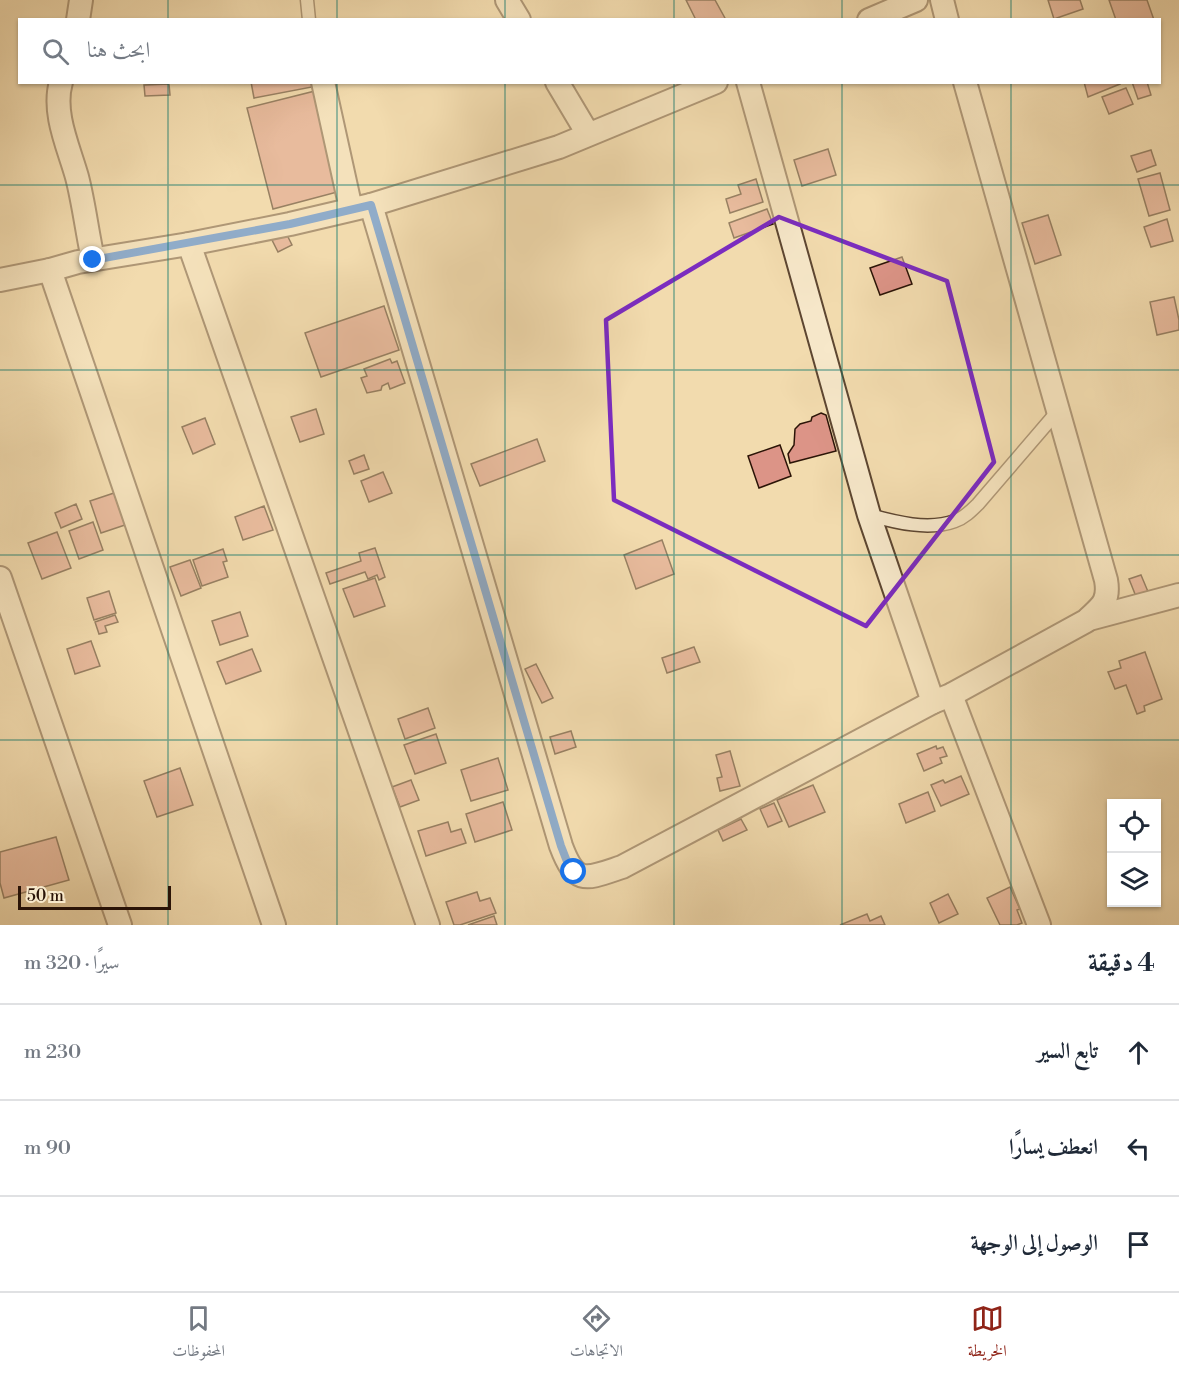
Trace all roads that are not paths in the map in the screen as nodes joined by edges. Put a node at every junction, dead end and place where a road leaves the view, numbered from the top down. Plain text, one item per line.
1 (81, 0) edge
2 (307, 0) edge
3 (507, 0) edge
4 (916, 0) edge
5 (942, 0) edge
6 (78, 18) edge
7 (309, 18) edge
8 (518, 18) edge
9 (874, 18) edge
10 (946, 18) edge
11 (61, 84) edge
12 (324, 84) edge
13 (558, 84) edge
14 (711, 84) edge
15 (749, 84) edge
16 (966, 84) edge
17 (588, 135) junction
18 (361, 207) junction
19 (189, 244) junction
20 (93, 260) junction
21 (50, 270) junction
22 (0, 280) edge
23 (1057, 412) junction
24 (869, 515) junction
25 (0, 578) edge
26 (1179, 595) edge
27 (1089, 619) junction
28 (942, 698) junction
29 (120, 925) edge
30 (274, 925) edge
31 (428, 925) edge
32 (1039, 925) edge

1 - 6 street
2 - 7 lane
3 - 8 street
4 - 9 street
5 - 10 street
11 - 20 street
12 - 18 street
13 - 17 street
14 - 17 street
15 - 24 street
16 - 23 street
17 - 18 street
18 - 19 street
18 - 28 street
19 - 20 street
19 - 31 street
20 - 21 street
21 - 22 street
21 - 30 street
23 - 24 lane
23 - 27 street
24 - 28 street
25 - 29 street
26 - 27 street
27 - 28 street
28 - 32 street

